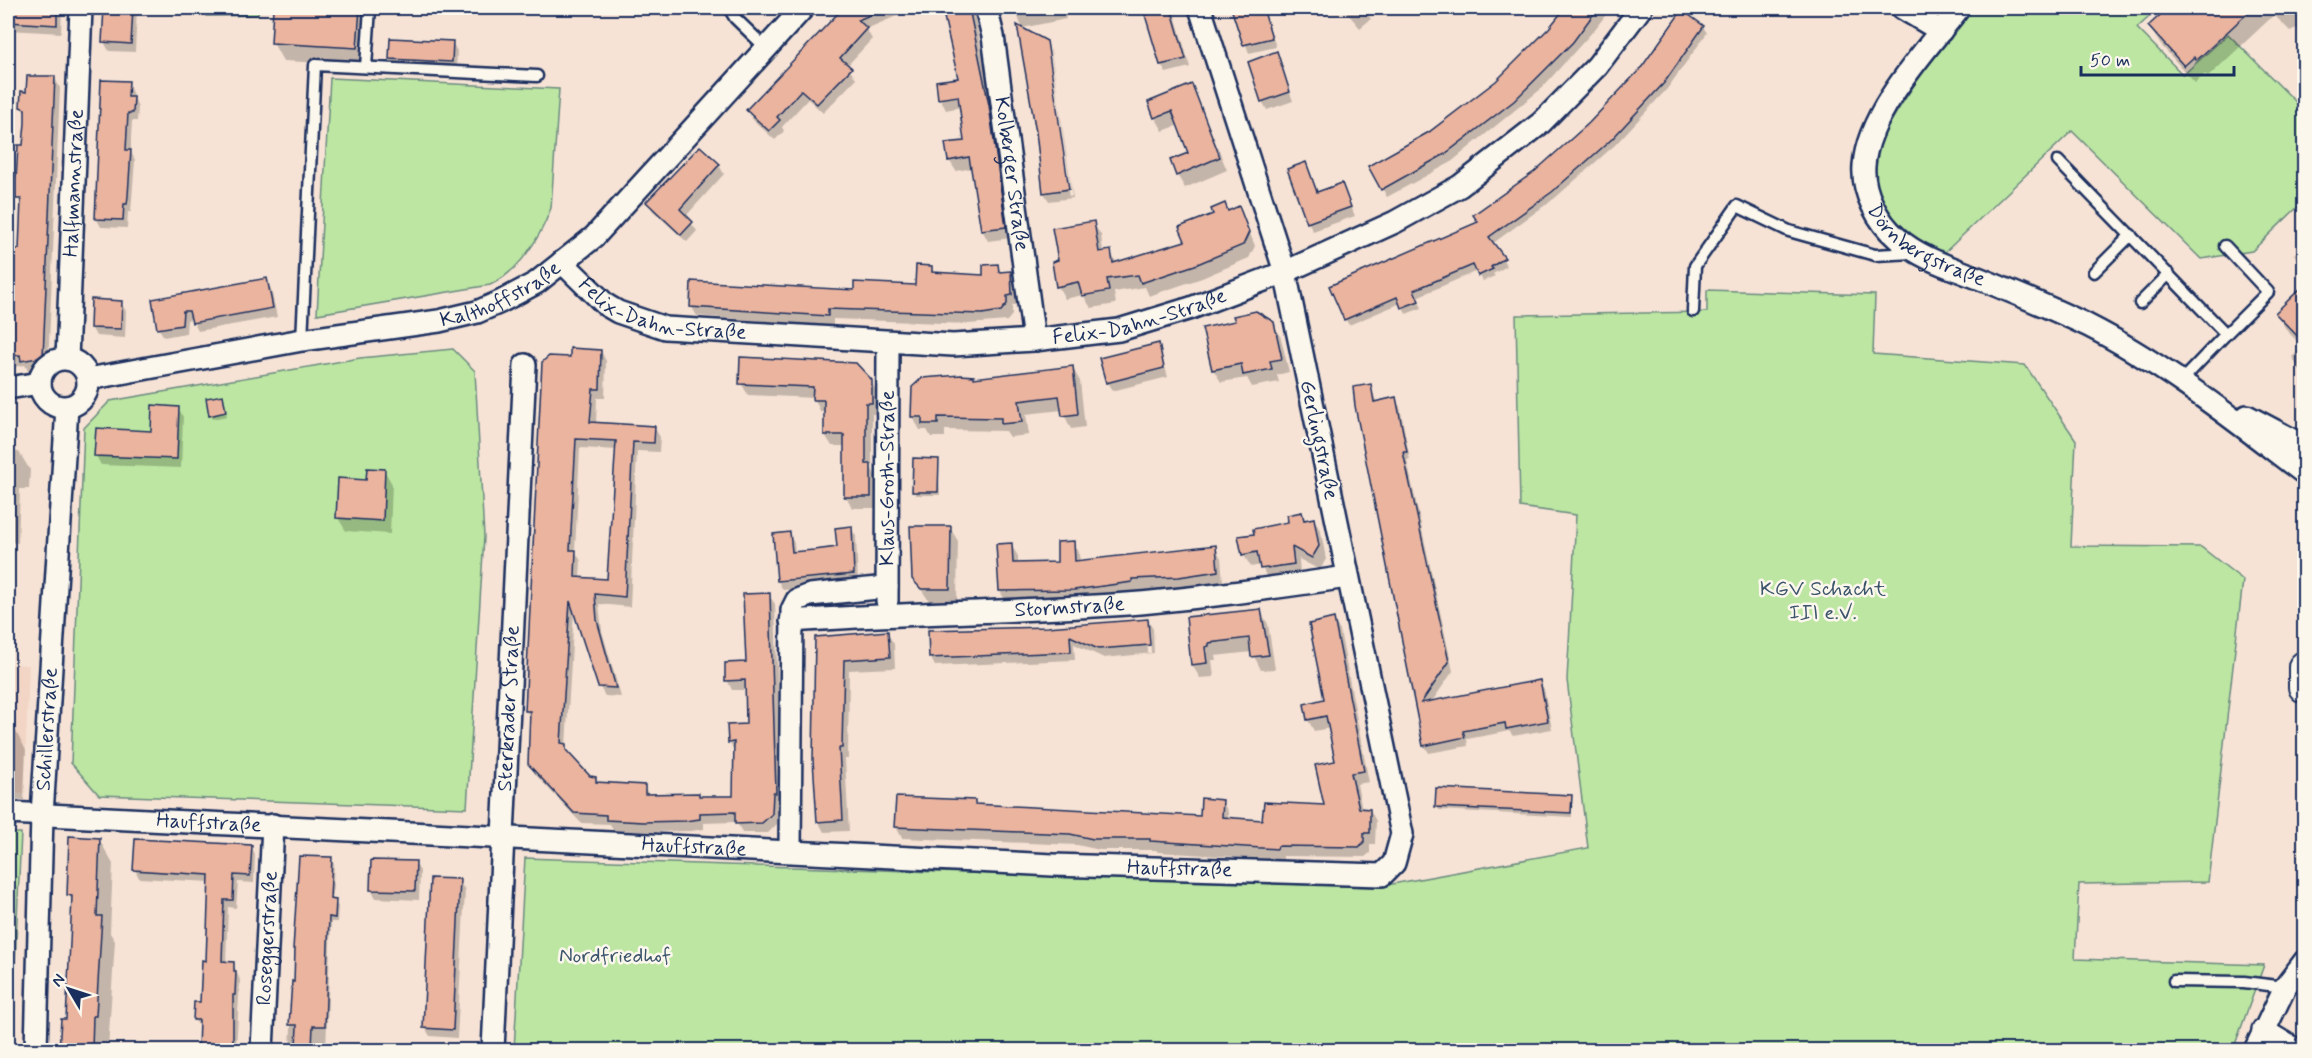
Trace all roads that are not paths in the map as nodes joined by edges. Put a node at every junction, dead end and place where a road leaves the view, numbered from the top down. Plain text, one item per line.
1 (81, 8) edge
2 (370, 8) edge
3 (729, 8) edge
4 (803, 8) edge
5 (986, 8) edge
6 (1200, 8) edge
7 (1641, 8) edge
8 (1902, 8) edge
9 (1959, 8) edge
10 (1941, 32) junction
11 (766, 48) junction
12 (366, 68) junction
13 (537, 76) dead end
14 (2058, 161) dead end
15 (2131, 235) junction
16 (2225, 246) dead end
17 (1916, 253) junction
18 (562, 262) junction
19 (1285, 272) junction
20 (2094, 272) dead end
21 (2169, 274) junction
22 (2140, 303) dead end
23 (1693, 311) dead end
24 (2226, 334) junction
25 (302, 340) junction
26 (1034, 340) junction
27 (888, 343) junction
28 (67, 359) junction
29 (525, 365) dead end
30 (88, 379) junction
31 (2182, 380) junction
32 (40, 383) junction
33 (8, 388) edge
34 (2201, 393) junction
35 (67, 407) junction
36 (2304, 446) edge
37 (2304, 473) edge
38 (1347, 577) junction
39 (887, 587) junction
40 (887, 614) junction
41 (791, 621) junction
42 (2304, 667) edge
43 (2304, 687) edge
44 (8, 813) edge
45 (42, 815) junction
46 (273, 825) junction
47 (503, 836) junction
48 (790, 851) junction
49 (1382, 875) joint
50 (2304, 962) edge
51 (2174, 981) dead end
52 (2285, 987) junction
53 (2264, 1030) junction
54 (36, 1050) edge
55 (262, 1050) edge
56 (493, 1050) edge
57 (2254, 1050) edge
58 (2296, 1050) edge

1 - 28 street, Halfmannstraße
2 - 12 lane
3 - 11 lane
4 - 11 street, Kalthoffstraße
5 - 26 street, Kolberger Straße
6 - 19 street, Gerlingstraße
7 - 19 street, Felix-Dahn-Straße
8 - 10 street
9 - 10 street, Dörnbergstraße
10 - 17 street, Dörnbergstraße
11 - 18 street, Kalthoffstraße
12 - 13 lane
12 - 25 lane
14 - 15 lane
15 - 20 lane
15 - 21 lane
16 - 24 lane
17 - 23 lane
17 - 31 street, Dörnbergstraße
18 - 25 street, Kalthoffstraße
18 - 27 street, Felix-Dahn-Straße
19 - 26 street, Felix-Dahn-Straße
19 - 38 street, Gerlingstraße
21 - 22 lane
21 - 24 lane
24 - 31 lane
25 - 30 street, Kalthoffstraße
26 - 27 street, Felix-Dahn-Straße
27 - 39 street, Klaus-Groth-Straße
28 - 30 street
28 - 32 street
29 - 47 street, Sterkrader Straße
30 - 35 street
31 - 34 street, Dörnbergstraße
32 - 33 street
32 - 35 street
34 - 36 street, Dörnbergstraße
34 - 37 street, Dörnbergstraße
35 - 45 street, Schillerstraße
38 - 40 street, Stormstraße
38 - 49 street, Gerlingstraße
39 - 40 street, Klaus-Groth-Straße
39 - 41 street
40 - 41 street, Stormstraße
41 - 48 street
42 - 43 street
44 - 45 street, Hauffstraße
45 - 46 street, Hauffstraße
45 - 54 street, Schillerstraße
46 - 47 street, Hauffstraße
46 - 55 street, Roseggerstraße
47 - 48 street, Hauffstraße
47 - 56 street, Sterkrader Straße
48 - 49 street, Hauffstraße
50 - 52 street
51 - 52 lane
52 - 53 street
53 - 57 street
53 - 58 street

